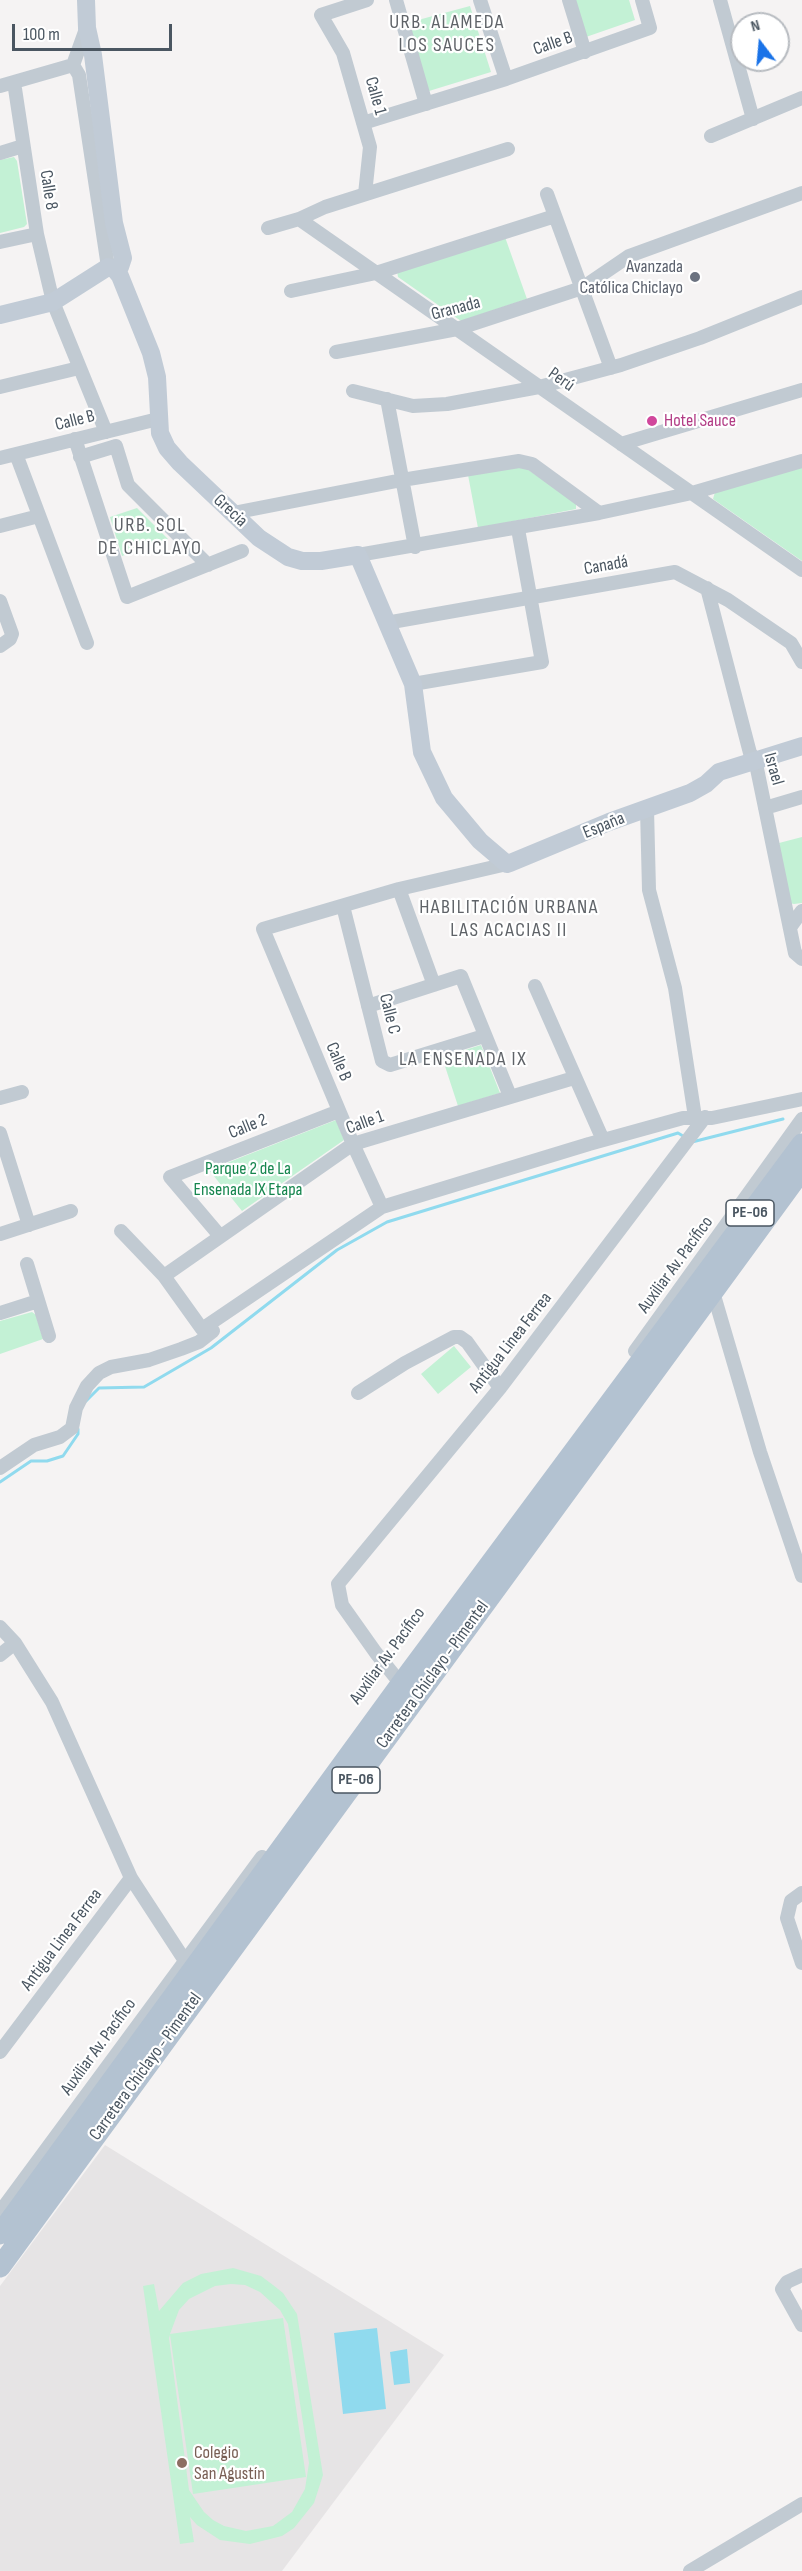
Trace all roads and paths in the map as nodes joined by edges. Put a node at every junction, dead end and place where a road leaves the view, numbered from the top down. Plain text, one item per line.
1 (86, 0) edge
2 (367, 0) edge
3 (396, 0) edge
4 (480, 0) edge
5 (569, 0) edge
6 (642, 0) edge
7 (720, 0) edge
8 (87, 28) junction
9 (585, 52) junction
10 (74, 65) junction
11 (506, 79) junction
12 (14, 82) junction
13 (0, 86) edge
14 (802, 98) edge
15 (426, 104) junction
16 (753, 119) junction
17 (363, 123) junction
18 (711, 136) dead end
19 (23, 146) junction
20 (508, 149) dead end
21 (0, 153) edge
22 (802, 193) edge
23 (365, 194) junction
24 (547, 194) dead end
25 (555, 216) junction
26 (299, 219) junction
27 (268, 228) dead end
28 (37, 234) junction
29 (0, 242) edge
30 (112, 269) junction
31 (376, 273) junction
32 (582, 288) junction
33 (291, 291) dead end
34 (802, 297) edge
35 (53, 302) junction
36 (0, 315) edge
37 (457, 329) junction
38 (336, 352) dead end
39 (79, 368) junction
40 (611, 368) junction
41 (0, 387) edge
42 (539, 387) junction
43 (802, 390) edge
44 (353, 391) dead end
45 (387, 399) junction
46 (158, 419) junction
47 (106, 432) junction
48 (75, 439) junction
49 (621, 444) junction
50 (16, 454) junction
51 (80, 457) junction
52 (0, 458) edge
53 (802, 461) edge
54 (402, 480) junction
55 (692, 493) junction
56 (233, 513) junction
57 (599, 513) junction
58 (39, 516) junction
59 (0, 526) edge
60 (518, 529) junction
61 (415, 547) junction
62 (242, 551) dead end
63 (358, 555) junction
64 (208, 565) junction
65 (802, 570) edge
66 (707, 588) junction
67 (531, 597) junction
68 (0, 601) edge
69 (387, 623) junction
70 (87, 643) dead end
71 (0, 646) edge
72 (802, 662) edge
73 (413, 684) junction
74 (802, 746) edge
75 (754, 759) junction
76 (802, 797) edge
77 (765, 808) junction
78 (647, 809) junction
79 (507, 864) junction
80 (399, 889) junction
81 (343, 906) junction
82 (802, 911) edge
83 (791, 926) junction
84 (263, 929) joint
85 (802, 959) edge
86 (434, 985) junction
87 (535, 986) dead end
88 (368, 1006) junction
89 (484, 1036) junction
90 (574, 1078) junction
91 (22, 1092) dead end
92 (510, 1096) junction
93 (0, 1098) edge
94 (802, 1098) edge
95 (339, 1111) junction
96 (700, 1117) junction
97 (802, 1119) edge
98 (0, 1133) edge
99 (603, 1140) junction
100 (353, 1144) junction
101 (802, 1144) edge
102 (4, 1157) edge
103 (802, 1170) edge
104 (382, 1207) junction
105 (71, 1211) dead end
106 (29, 1225) junction
107 (121, 1231) dead end
108 (0, 1234) edge
109 (220, 1236) junction
110 (27, 1264) dead end
111 (164, 1276) junction
112 (706, 1287) junction
113 (38, 1301) junction
114 (0, 1313) edge
115 (213, 1331) dead end
116 (50, 1336) dead end
117 (500, 1388) junction
118 (358, 1393) dead end
119 (0, 1468) edge
120 (802, 1576) edge
121 (0, 1627) edge
122 (15, 1643) junction
123 (0, 1655) edge
124 (398, 1680) junction
125 (131, 1878) junction
126 (802, 1893) edge
127 (802, 1963) edge
128 (188, 1966) junction
129 (0, 2052) edge
130 (89, 2129) junction
131 (0, 2212) edge
132 (0, 2234) edge
133 (0, 2267) edge
134 (802, 2275) edge
135 (802, 2325) edge
136 (802, 2504) edge
137 (690, 2571) edge

1 - 8 street
2 - 17 street, Calle 1
3 - 15 street
4 - 11 street
5 - 9 street
6 - 9 street, Calle B
7 - 16 street
8 - 10 street
8 - 30 street
9 - 11 street, Calle B
10 - 12 street
10 - 30 street
11 - 15 street, Calle B
12 - 13 street
12 - 19 street, Calle 8
14 - 16 street
15 - 17 street, Calle B
16 - 18 street
17 - 23 street, Calle 1
19 - 21 street
19 - 28 street, Calle 8
20 - 23 street
22 - 32 street, Granada
23 - 26 street
24 - 25 street
25 - 31 street
25 - 32 street
26 - 27 street
26 - 31 street, Perú
28 - 29 street
28 - 35 street, Calle 8
30 - 35 street
30 - 46 street, Grecia
31 - 33 street
31 - 37 street, Perú
32 - 37 street, Granada
32 - 40 street
34 - 40 street
35 - 36 street
35 - 39 street, Calle 8
37 - 38 street, Granada
37 - 42 street, Perú
39 - 41 street
39 - 47 street, Calle 8
40 - 42 street
42 - 45 street
42 - 49 street, Perú
43 - 49 street
44 - 45 street
45 - 54 street
46 - 47 street, Calle B
46 - 56 street, Grecia
47 - 48 street, Calle B
48 - 50 street, Calle B
48 - 51 street
49 - 55 street, Perú
50 - 52 street, Calle B
50 - 58 street
51 - 64 street
51 - 64 street
53 - 55 street
54 - 56 street
54 - 57 street
54 - 61 street
55 - 57 street
55 - 65 street, Perú
56 - 63 street, Grecia
57 - 60 street
58 - 59 street
58 - 70 street
60 - 61 street
60 - 67 street
61 - 63 street
62 - 64 street
63 - 69 street
66 - 67 street, Canadá
66 - 72 street, Canadá
66 - 75 street, Israel
67 - 69 street, Canadá
67 - 73 street
68 - 71 street
69 - 73 street
73 - 79 street
74 - 75 street, España
75 - 77 street, Israel
75 - 78 street, España
76 - 77 street
77 - 83 street, Israel
78 - 79 street, España
78 - 96 street
79 - 80 street, España
80 - 81 street, España
80 - 86 street
81 - 84 street, España
81 - 88 street, Calle C
82 - 83 street
83 - 85 street, Israel
84 - 95 street, Calle B
86 - 88 street
86 - 89 street
87 - 90 street
88 - 89 street, Calle C
89 - 92 street
90 - 92 street, Calle 1
90 - 99 street
91 - 93 street
92 - 100 street, Calle 1
94 - 96 street
95 - 100 street, Calle B
95 - 109 street, Calle 2
96 - 99 street
96 - 117 street, Antigua Linea Ferrea
97 - 124 street, Auxiliar Av. Pacífico
98 - 102 street
99 - 104 street
100 - 104 street, Calle B
100 - 109 street, Calle 1
101 - 112 main road, Carretera Chiclayo - Pimentel / PE-06
102 - 106 street
103 - 112 main road, Carretera Chiclayo - Pimentel / PE-06
104 - 111 street
105 - 106 street
106 - 108 street
107 - 111 street
109 - 111 street, Calle 1
110 - 113 street
112 - 120 street
112 - 124 main road, Carretera Chiclayo - Pimentel / PE-06
112 - 130 main road, Carretera Chiclayo - Pimentel / PE-06
113 - 114 street
113 - 116 street
115 - 119 street
117 - 118 street
117 - 124 street, Antigua Linea Ferrea
121 - 122 street
122 - 123 street
122 - 125 street
124 - 128 main road, Carretera Chiclayo - Pimentel / PE-06
125 - 128 street
125 - 129 street, Antigua Linea Ferrea
126 - 127 street
128 - 130 main road, Carretera Chiclayo - Pimentel / PE-06
128 - 131 street, Auxiliar Av. Pacífico
130 - 132 main road, Carretera Chiclayo - Pimentel / PE-06
130 - 133 main road, Carretera Chiclayo - Pimentel / PE-06
134 - 135 street
136 - 137 street

